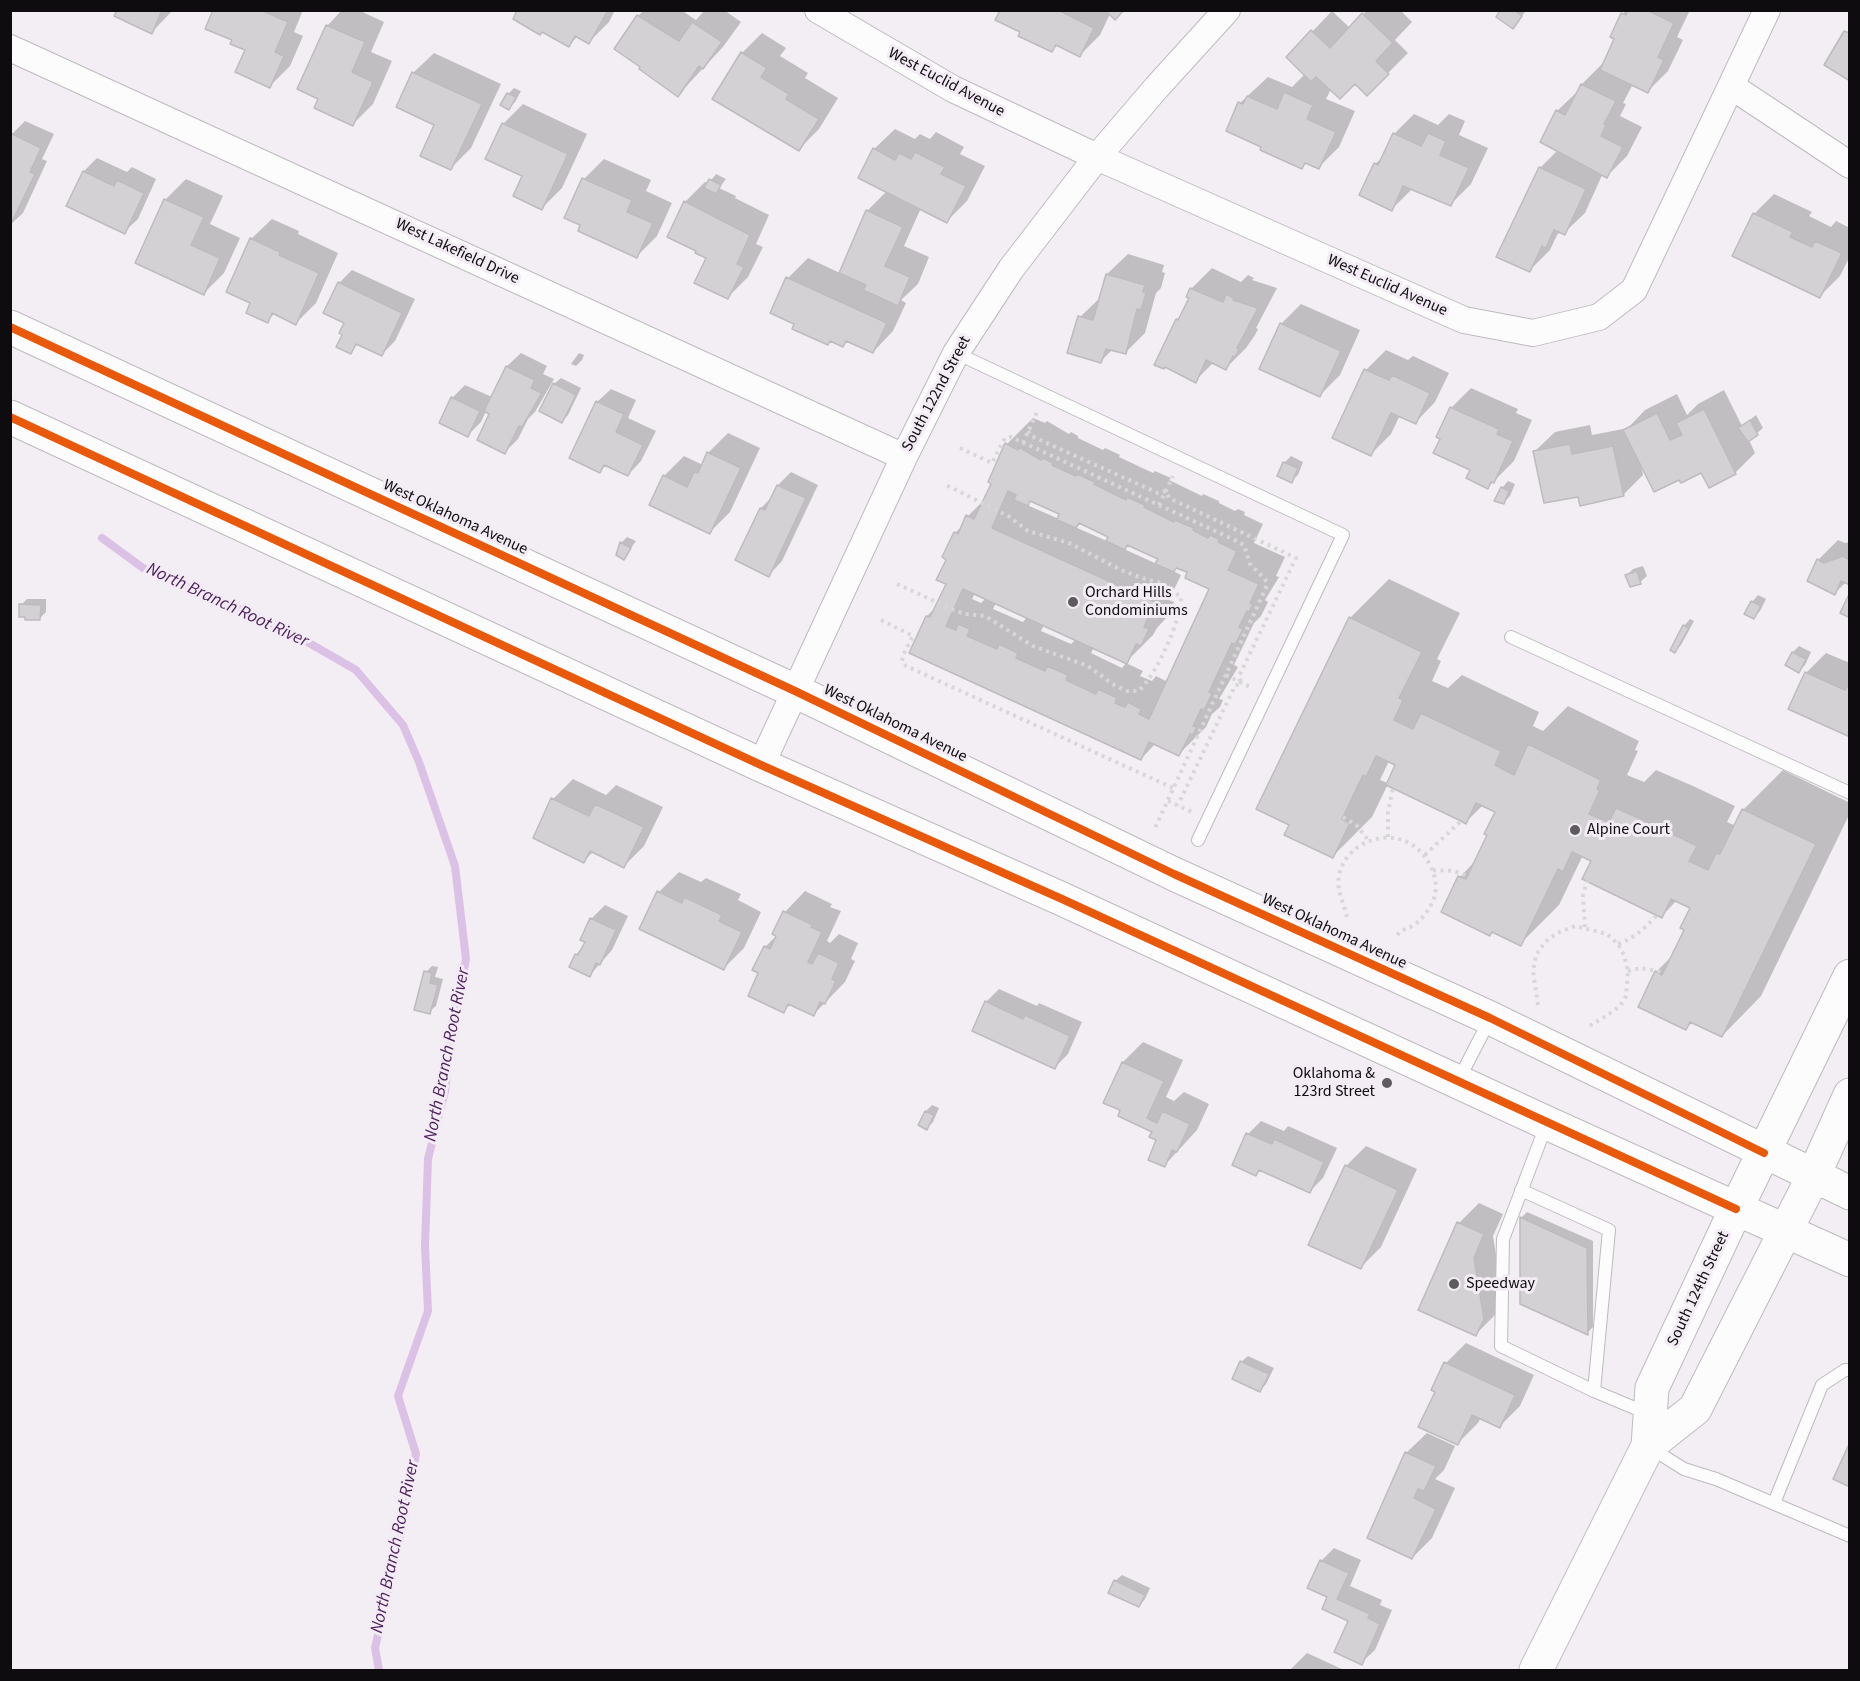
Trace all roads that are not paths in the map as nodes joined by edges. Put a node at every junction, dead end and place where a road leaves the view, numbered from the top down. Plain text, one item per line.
1 (818, 10) edge
2 (1227, 10) edge
3 (1767, 10) edge
4 (10, 48) edge
5 (1731, 86) junction
6 (1098, 157) junction
7 (1850, 165) edge
8 (10, 327) edge
9 (956, 353) junction
10 (10, 417) edge
11 (904, 456) junction
12 (1510, 637) dead end
13 (795, 691) junction
14 (761, 765) junction
15 (1850, 793) edge
16 (1198, 840) dead end
17 (1850, 976) edge
18 (1490, 1018) junction
19 (1458, 1082) junction
20 (1850, 1095) edge
21 (1547, 1123) junction
22 (1764, 1153) junction
23 (1814, 1175) junction
24 (1521, 1190) junction
25 (1850, 1193) edge
26 (1736, 1209) junction
27 (1785, 1232) junction
28 (1850, 1260) edge
29 (1850, 1370) edge
30 (1594, 1390) junction
31 (1649, 1430) junction
32 (1774, 1503) junction
33 (1850, 1536) edge
34 (1536, 1671) edge

1 - 6 street, West Euclid Avenue
2 - 6 street, South 122nd Street
3 - 5 street, West Euclid Avenue
4 - 11 street, West Lakefield Drive
5 - 6 street, West Euclid Avenue
5 - 7 street
6 - 9 street, South 122nd Street
8 - 13 main road, West Oklahoma Avenue
9 - 11 street, South 122nd Street
9 - 16 lane
10 - 14 main road
11 - 13 street, South 122nd Street
12 - 15 lane
13 - 14 street, South 122nd Street
13 - 18 main road, West Oklahoma Avenue
14 - 19 main road
17 - 22 main road, South 124th Street
18 - 19 lane
18 - 22 main road, West Oklahoma Avenue
19 - 21 main road
20 - 23 main road, South 124th Street
21 - 24 lane
21 - 26 main road
22 - 23 main road, West Oklahoma Avenue
22 - 26 main road, South 124th Street
23 - 25 main road, West Oklahoma Avenue
23 - 27 main road, South 124th Street
24 - 30 lane
24 - 30 lane
26 - 27 main road
26 - 31 main road, South 124th Street
27 - 28 main road
27 - 31 main road, South 124th Street
29 - 32 lane
30 - 31 lane
31 - 32 lane
31 - 34 main road, South 124th Street
32 - 33 lane

